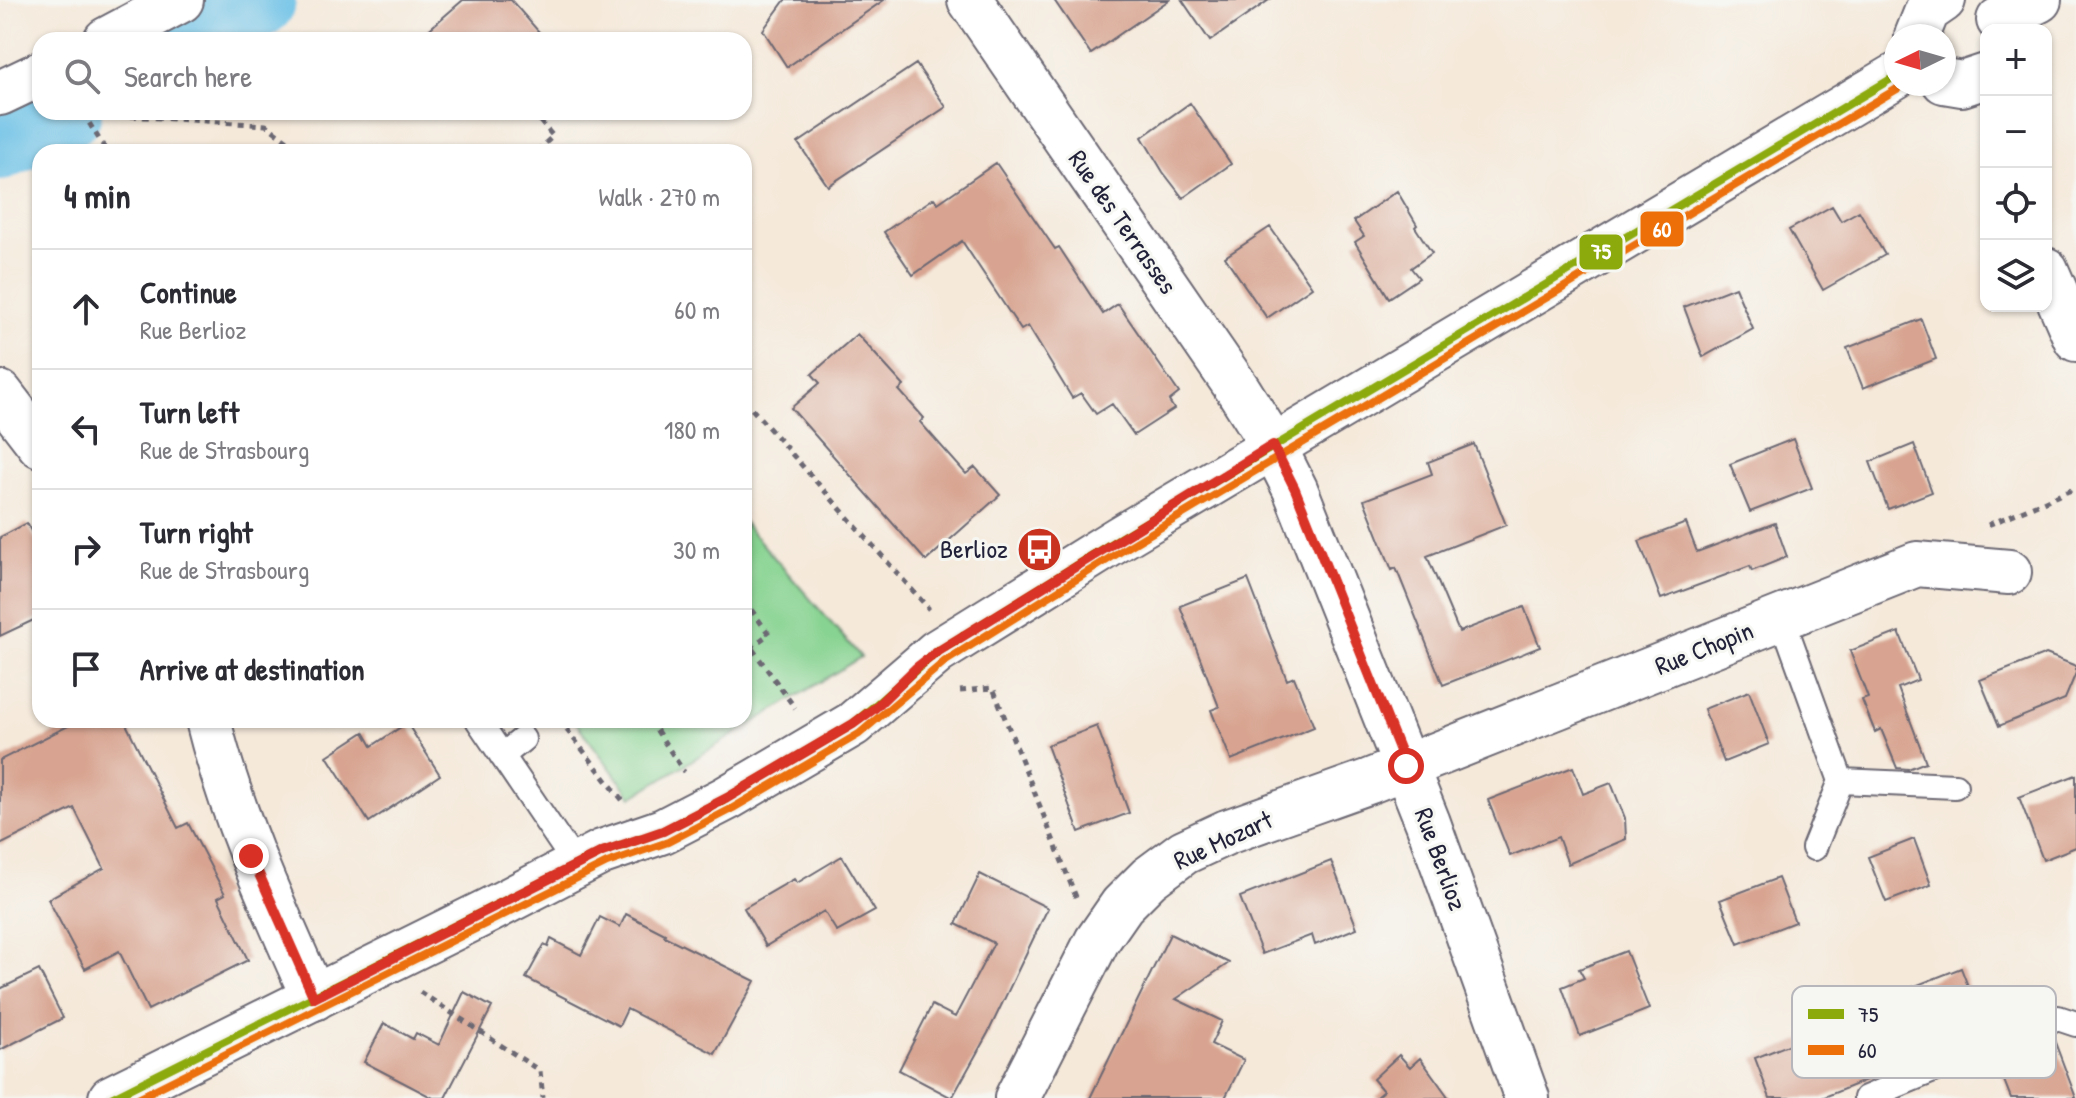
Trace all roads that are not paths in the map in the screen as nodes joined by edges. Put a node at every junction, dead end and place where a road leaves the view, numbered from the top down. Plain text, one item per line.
1 (181, 0) edge
2 (970, 0) edge
3 (1943, 0) edge
4 (2039, 0) edge
5 (1993, 17) edge
6 (1920, 24) edge
7 (121, 32) edge
8 (32, 78) edge
9 (1980, 80) edge
10 (1884, 83) edge
11 (1956, 83) edge
12 (0, 93) edge
13 (2052, 284) edge
14 (2076, 339) edge
15 (0, 393) edge
16 (32, 435) edge
17 (1273, 445) junction
18 (2009, 572) dead end
19 (1782, 618) junction
20 (210, 728) edge
21 (483, 728) edge
22 (523, 739) dead end
23 (502, 756) junction
24 (1406, 766) junction
25 (1841, 781) junction
26 (1955, 786) dead end
27 (1814, 848) dead end
28 (576, 865) junction
29 (314, 998) junction
30 (2056, 1019) edge
31 (2076, 1024) edge
32 (1914, 1078) edge
33 (111, 1098) edge
34 (1017, 1098) edge
35 (1527, 1098) edge
36 (1866, 1098) edge

1 - 7 street
2 - 17 street, Rue des Terrasses
3 - 6 street
4 - 5 street
8 - 12 street
9 - 11 street
10 - 17 street
13 - 14 street
15 - 16 street
17 - 24 street, Rue Berlioz
17 - 28 street
18 - 19 street, Rue Chopin
19 - 24 street, Rue Chopin
19 - 25 lane
20 - 29 street
21 - 23 lane
22 - 23 lane
23 - 28 lane
24 - 34 street, Rue Mozart
24 - 35 street, Rue Berlioz
25 - 26 lane
25 - 27 lane
28 - 29 street
29 - 33 street
30 - 31 lane
32 - 36 lane

